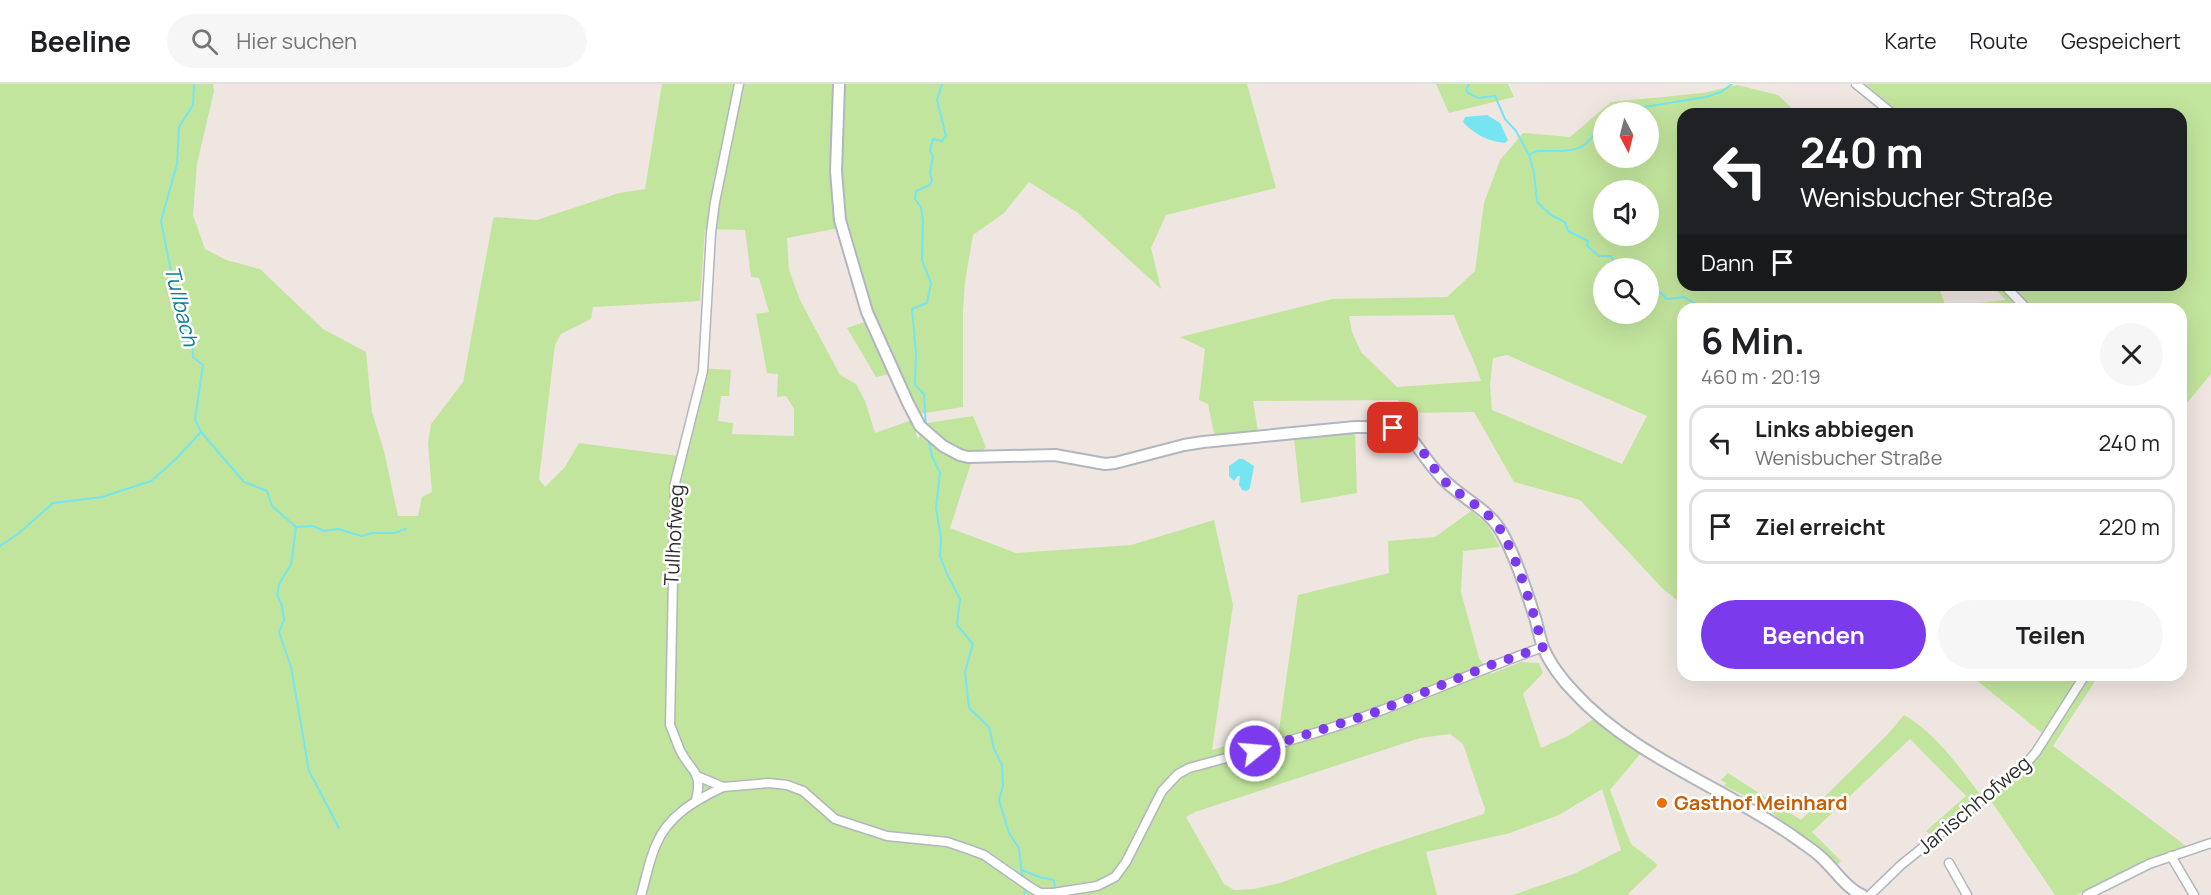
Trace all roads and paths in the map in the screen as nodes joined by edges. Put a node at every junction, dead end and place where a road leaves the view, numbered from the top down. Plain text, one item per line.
1 (739, 84) edge
2 (839, 84) edge
3 (1857, 84) edge
4 (1886, 108) edge
5 (2010, 291) edge
6 (2021, 303) edge
7 (1543, 647) junction
8 (2081, 681) edge
9 (698, 776) junction
10 (723, 787) junction
11 (696, 800) junction
12 (2211, 843) edge
13 (2171, 856) junction
14 (1949, 863) dead end
15 (1856, 894) edge
16 (641, 895) edge
17 (1870, 895) edge
18 (1967, 895) edge
19 (2087, 895) edge
20 (2194, 895) edge

1 - 9 street, Tullhofweg
2 - 7 street
3 - 4 street
5 - 6 street
7 - 10 street
7 - 15 street
8 - 17 street, Janischhofweg
9 - 10 street
9 - 11 street
10 - 11 street
11 - 16 street
12 - 13 street
13 - 19 street
13 - 20 street
14 - 18 street

